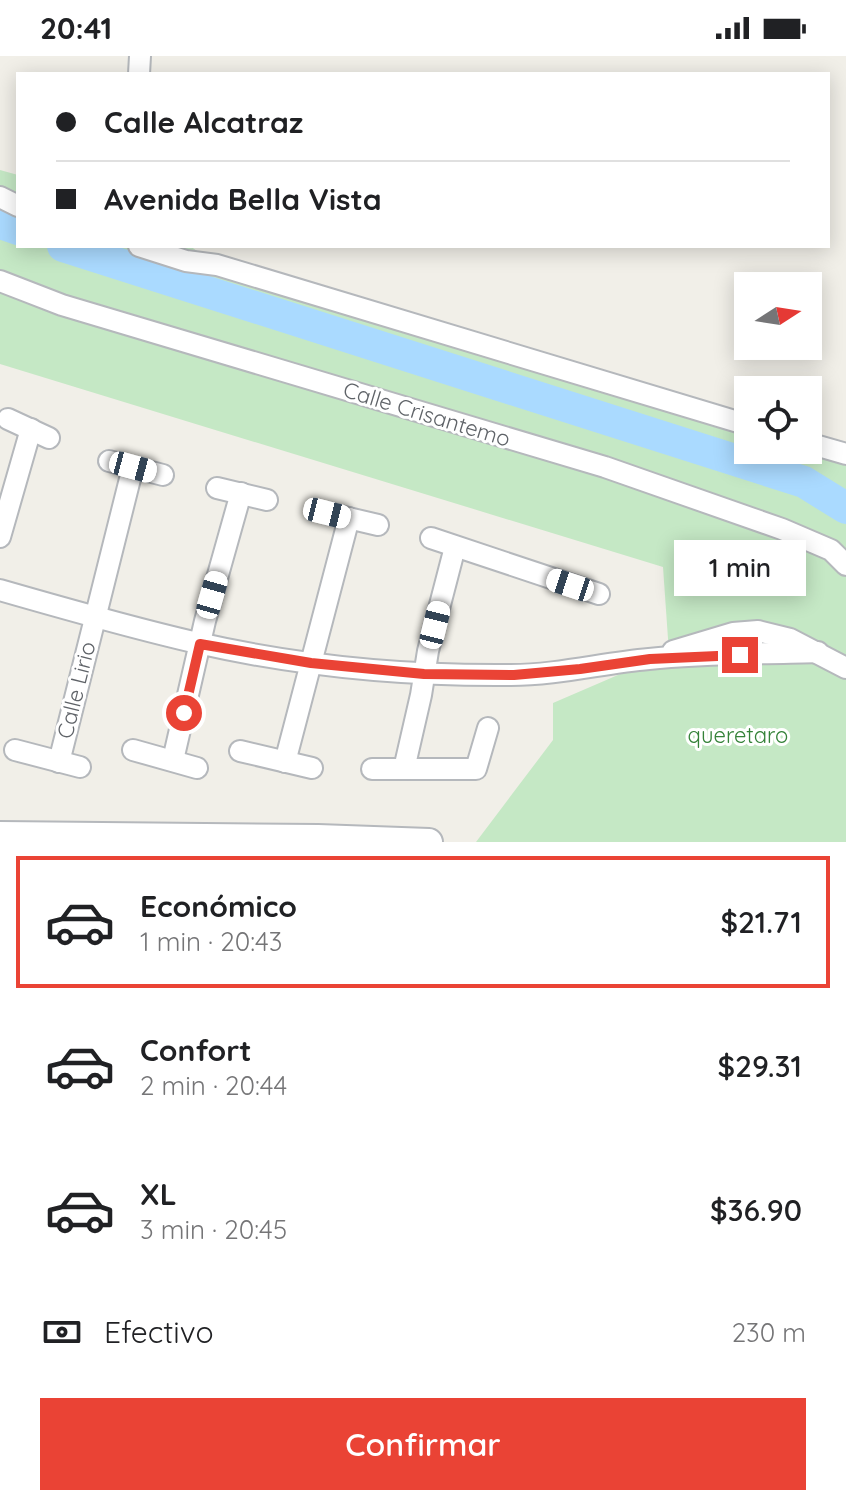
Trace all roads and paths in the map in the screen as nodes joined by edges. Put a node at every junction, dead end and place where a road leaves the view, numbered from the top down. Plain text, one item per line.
1 (145, 248) edge
2 (190, 248) edge
3 (217, 265) junction
4 (0, 281) edge
5 (8, 419) dead end
6 (734, 421) edge
7 (822, 447) edge
8 (846, 454) edge
9 (109, 461) dead end
10 (133, 467) junction
11 (163, 475) dead end
12 (217, 488) dead end
13 (241, 493) junction
14 (267, 500) dead end
15 (327, 513) dead end
16 (349, 518) junction
17 (378, 525) dead end
18 (0, 537) edge
19 (431, 538) dead end
20 (455, 547) junction
21 (846, 565) edge
22 (0, 590) edge
23 (599, 594) dead end
24 (94, 617) junction
25 (200, 644) junction
26 (311, 663) junction
27 (846, 668) edge
28 (424, 674) junction
29 (488, 728) dead end
30 (15, 750) dead end
31 (133, 750) dead end
32 (240, 751) dead end
33 (173, 760) junction
34 (59, 762) junction
35 (285, 762) junction
36 (80, 767) dead end
37 (197, 768) dead end
38 (312, 768) dead end
39 (372, 769) dead end
40 (404, 769) junction
41 (0, 835) edge
42 (429, 842) edge

1 - 3 street
2 - 3 street
3 - 6 street
4 - 21 street, Calle Crisantemo
5 - 18 street
7 - 8 street
9 - 10 street
10 - 11 street
10 - 24 street, Calle Lirio
12 - 13 street
13 - 14 street
13 - 25 street
15 - 16 street
16 - 17 street
16 - 26 street
19 - 20 street
20 - 23 street
20 - 28 street
22 - 24 street
24 - 25 street
24 - 34 street, Calle Lirio
25 - 26 street
25 - 33 street
26 - 28 street
26 - 35 street
27 - 28 street
28 - 40 street
29 - 40 street
30 - 34 street
31 - 33 street
32 - 35 street
33 - 37 street
34 - 36 street
35 - 38 street
39 - 40 street
41 - 42 street

